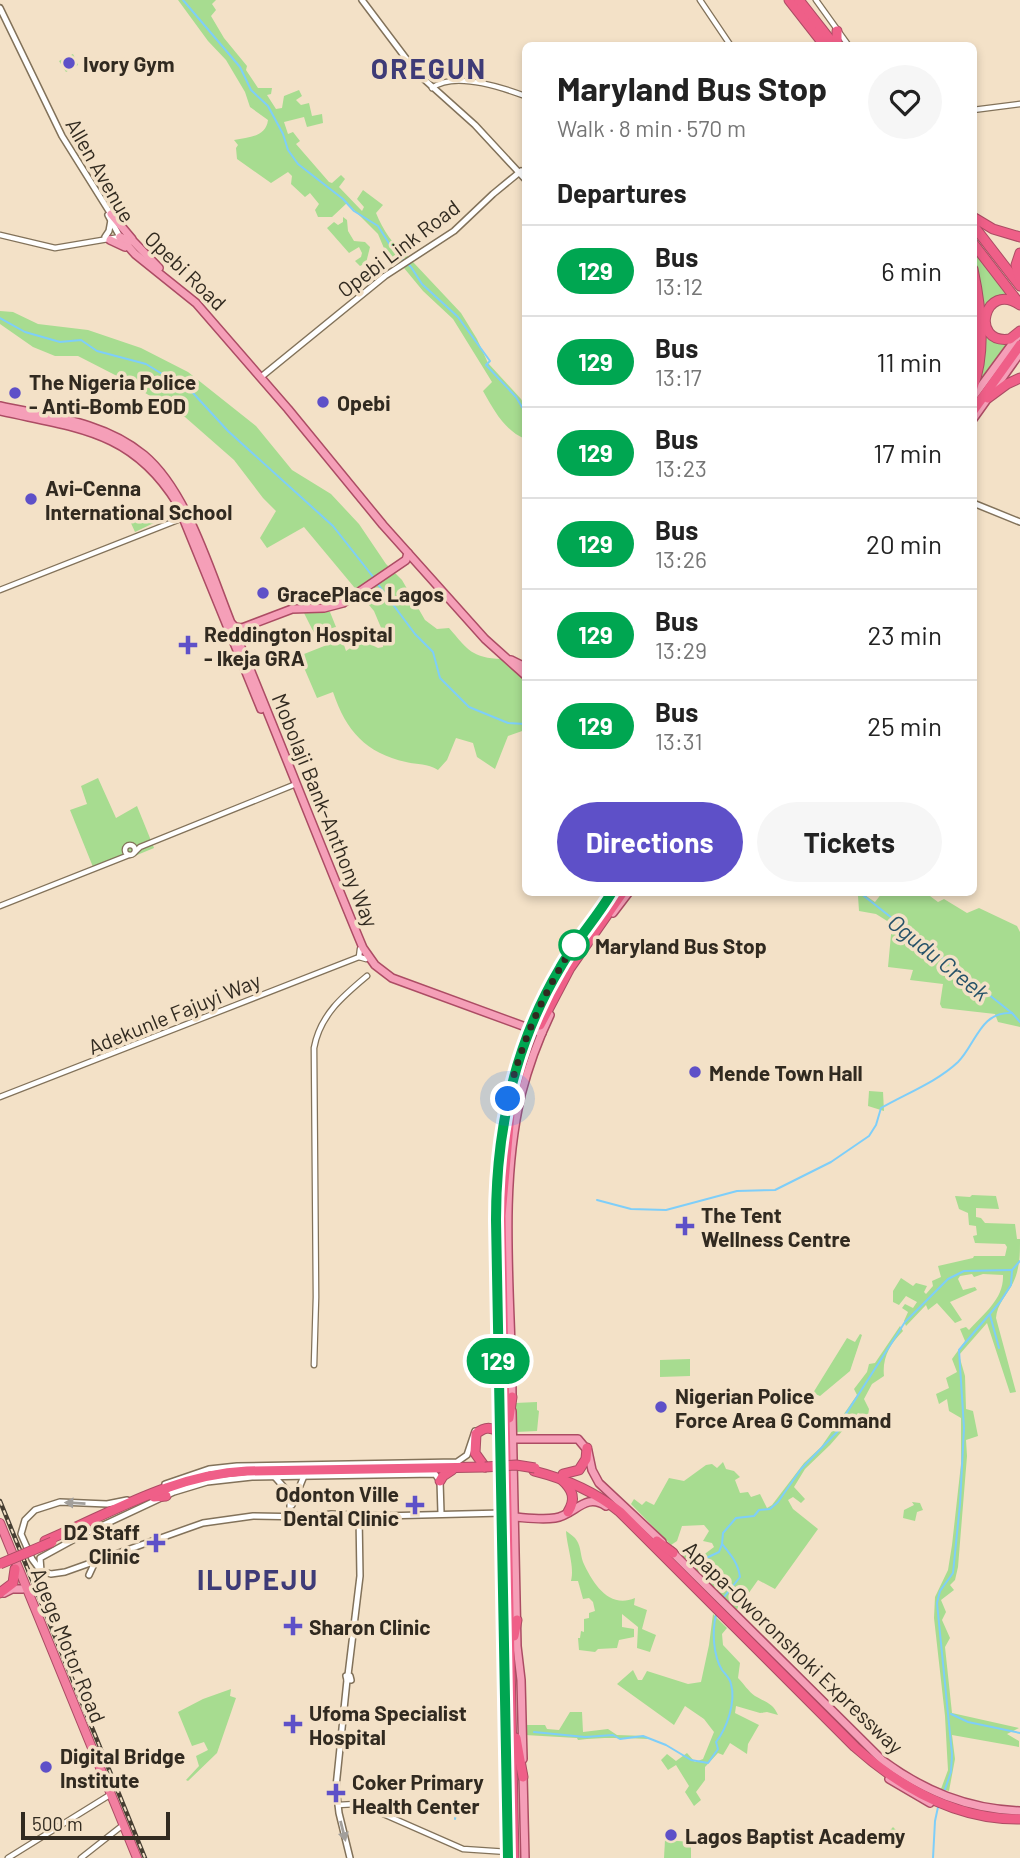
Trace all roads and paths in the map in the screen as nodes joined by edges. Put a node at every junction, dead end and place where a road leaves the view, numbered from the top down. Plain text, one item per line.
1 (364, 0) edge
2 (699, 0) edge
3 (816, 0) edge
4 (794, 1) edge
5 (0, 10) edge
6 (837, 31) junction
7 (727, 42) edge
8 (822, 42) edge
9 (832, 42) edge
10 (836, 42) edge
11 (846, 42) edge
12 (434, 88) junction
13 (522, 95) edge
14 (1020, 104) edge
15 (977, 109) edge
16 (522, 174) edge
17 (111, 217) junction
18 (977, 223) edge
19 (977, 226) edge
20 (0, 234) edge
21 (120, 237) junction
22 (1020, 237) edge
23 (107, 239) junction
24 (134, 242) junction
25 (977, 246) edge
26 (977, 246) edge
27 (132, 251) junction
28 (1020, 253) edge
29 (147, 257) junction
30 (1020, 282) edge
31 (977, 291) edge
32 (1020, 298) edge
33 (1020, 305) edge
34 (1020, 332) edge
35 (1020, 343) edge
36 (1020, 354) edge
37 (977, 372) edge
38 (264, 375) junction
39 (1020, 378) edge
40 (977, 391) edge
41 (988, 398) junction
42 (977, 400) edge
43 (977, 405) edge
44 (0, 409) edge
45 (977, 413) edge
46 (62, 422) junction
47 (977, 504) edge
48 (183, 518) junction
49 (1020, 521) edge
50 (384, 524) junction
51 (408, 553) junction
52 (414, 560) junction
53 (404, 563) junction
54 (0, 590) edge
55 (349, 601) junction
56 (232, 624) junction
57 (239, 642) junction
58 (508, 659) junction
59 (522, 671) edge
60 (251, 678) junction
61 (294, 785) junction
62 (125, 849) junction
63 (134, 849) junction
64 (129, 855) junction
65 (121, 857) junction
66 (616, 896) edge
67 (617, 896) edge
68 (618, 896) edge
69 (0, 906) edge
70 (615, 911) joint
71 (350, 920) junction
72 (584, 931) junction
73 (588, 940) junction
74 (361, 955) junction
75 (367, 976) dead end
76 (423, 992) junction
77 (518, 1027) junction
78 (535, 1033) junction
79 (0, 1097) edge
80 (501, 1269) junction
81 (509, 1281) junction
82 (502, 1290) junction
83 (503, 1359) junction
84 (314, 1365) dead end
85 (498, 1382) junction
86 (512, 1397) junction
87 (500, 1416) junction
88 (509, 1423) junction
89 (513, 1439) junction
90 (500, 1441) junction
91 (587, 1448) junction
92 (500, 1458) junction
93 (433, 1465) junction
94 (487, 1468) junction
95 (452, 1470) junction
96 (398, 1473) junction
97 (560, 1475) junction
98 (274, 1476) junction
99 (304, 1476) junction
100 (509, 1476) junction
101 (440, 1481) junction
102 (513, 1488) junction
103 (158, 1493) junction
104 (503, 1512) junction
105 (568, 1512) junction
106 (442, 1513) junction
107 (286, 1514) junction
108 (427, 1515) junction
109 (359, 1516) junction
110 (515, 1517) junction
111 (0, 1523) edge
112 (0, 1533) edge
113 (510, 1537) junction
114 (655, 1544) junction
115 (30, 1555) junction
116 (504, 1555) junction
117 (40, 1559) junction
118 (515, 1560) junction
119 (0, 1561) edge
120 (96, 1562) junction
121 (77, 1568) junction
122 (15, 1569) junction
123 (41, 1571) junction
124 (23, 1589) junction
125 (0, 1594) edge
126 (517, 1620) junction
127 (40, 1626) junction
128 (514, 1636) junction
129 (507, 1673) junction
130 (515, 1734) junction
131 (506, 1740) junction
132 (512, 1765) junction
133 (523, 1777) junction
134 (108, 1796) junction
135 (338, 1805) junction
136 (1020, 1817) edge
137 (122, 1826) junction
138 (510, 1854) edge
139 (350, 1857) edge
140 (8, 1858) edge
141 (80, 1858) edge
142 (135, 1858) edge
143 (525, 1858) edge

1 - 12 main road
2 - 7 street
3 - 6 street
4 - 8 highway
4 - 9 highway
5 - 17 main road, Allen Avenue
6 - 10 highway
6 - 11 street
12 - 13 street
12 - 16 main road
14 - 15 street
16 - 38 main road, Opebi Link Road
17 - 21 main road, Allen Avenue
17 - 23 main road
17 - 24 main road
18 - 22 highway
19 - 30 highway
20 - 23 street
21 - 23 street
21 - 24 main road, Opebi Road
21 - 27 main road, Opebi Road
23 - 27 main road
24 - 29 main road, Opebi Road
25 - 32 highway
26 - 33 highway
27 - 29 main road
27 - 38 main road, Opebi Road
28 - 30 highway
29 - 38 main road, Opebi Road
31 - 37 highway
33 - 34 highway
34 - 40 main road
35 - 42 highway
35 - 43 highway
36 - 41 main road
38 - 50 main road, Opebi Road
39 - 41 highway
41 - 45 main road
44 - 46 main road, Mobolaji Bank-Anthony Way
46 - 48 main road, Mobolaji Bank-Anthony Way
46 - 56 main road, Mobolaji Bank-Anthony Way
47 - 49 main road
48 - 54 street
48 - 60 main road, Mobolaji Bank-Anthony Way
50 - 51 main road, Opebi Road
50 - 58 main road, Opebi Road
51 - 52 main road, Opebi Road
51 - 53 main road
52 - 53 main road
52 - 58 main road
53 - 55 main road
55 - 56 main road
55 - 57 main road
56 - 57 main road, Mobolaji Bank-Anthony Way
57 - 60 main road, Mobolaji Bank-Anthony Way
58 - 59 main road
60 - 61 main road, Mobolaji Bank-Anthony Way
61 - 63 street
61 - 71 main road, Mobolaji Bank-Anthony Way
62 - 63 street
62 - 64 street
62 - 65 street
63 - 64 street
64 - 65 street
65 - 69 street
66 - 72 main road
67 - 73 highway
68 - 70 highway
70 - 73 main road
71 - 74 main road, Mobolaji Bank-Anthony Way
71 - 76 main road, Mobolaji Bank-Anthony Way
72 - 73 highway
72 - 78 main road
73 - 78 highway
74 - 76 main road, Mobolaji Bank-Anthony Way
74 - 79 street, Adekunle Fajuyi Way
75 - 84 street
76 - 77 main road, Mobolaji Bank-Anthony Way
77 - 78 main road
77 - 78 main road
78 - 80 highway
78 - 81 main road
78 - 82 highway
80 - 81 highway
80 - 82 highway
80 - 85 main road
80 - 88 highway
81 - 86 main road
82 - 83 highway
83 - 85 highway
83 - 100 highway
85 - 87 main road
86 - 88 highway
86 - 89 main road
87 - 90 main road
87 - 93 main road, Apapa-Oworonshoki Expressway
88 - 100 highway
89 - 91 main road
89 - 102 main road
90 - 92 main road
90 - 94 highway
91 - 97 highway
91 - 114 main road, Apapa-Oworonshoki Expressway
92 - 100 highway
92 - 104 main road
93 - 94 highway, Apapa-Oworonshoki Expressway
93 - 103 highway, Apapa-Oworonshoki Expressway
94 - 95 highway, Apapa-Oworonshoki Expressway
94 - 97 highway, Apapa-Oworonshoki Expressway, bridge
95 - 96 highway, Apapa-Oworonshoki Expressway
95 - 101 highway
96 - 99 main road, Apapa-Oworonshoki Expressway
96 - 101 main road, Apapa-Oworonshoki Expressway
96 - 103 highway, Apapa-Oworonshoki Expressway
97 - 105 highway
97 - 114 highway, Apapa-Oworonshoki Expressway
97 - 114 highway, Apapa-Oworonshoki Expressway
98 - 99 main road, Apapa-Oworonshoki Expressway
98 - 103 main road, Apapa-Oworonshoki Expressway
98 - 107 main road
99 - 107 main road
100 - 102 highway
100 - 113 highway
101 - 106 main road
102 - 110 main road
103 -> 115 main road, Apapa-Oworonshoki Expressway
103 - 117 main road, Apapa-Oworonshoki Expressway
103 - 119 highway, Apapa-Oworonshoki Expressway, bridge
104 - 106 main road
104 - 108 main road
104 - 116 main road
105 - 110 main road
105 - 114 main road
106 - 108 main road
107 - 109 main road
107 - 120 main road
108 - 109 main road
109 - 135 main road
110 - 118 main road
111 - 127 highway, Agege Motor Road
112 - 122 highway, Agege Motor Road
113 - 116 highway
113 - 118 highway
113 - 128 highway
113 - 129 highway
114 - 136 highway
115 - 117 main road
115 - 123 main road, Apapa-Oworonshoki Expressway
116 - 129 main road
117 - 123 main road
118 - 126 main road
120 - 121 main road
120 - 121 main road
121 - 123 main road
122 - 124 highway, Agege Motor Road
122 - 125 highway
124 - 125 main road
124 - 127 highway, Agege Motor Road
126 - 128 highway
126 - 133 main road
127 - 134 highway, Agege Motor Road
127 - 137 highway, Agege Motor Road
128 - 130 highway
129 - 131 main road
129 - 132 highway
130 - 133 highway
130 - 138 highway
131 - 132 highway
131 - 138 main road
132 - 138 highway
133 - 143 main road
134 - 137 highway, Agege Motor Road
134 - 140 street
135 - 138 street
135 -> 139 main road
137 - 141 street
137 - 142 highway, Agege Motor Road

